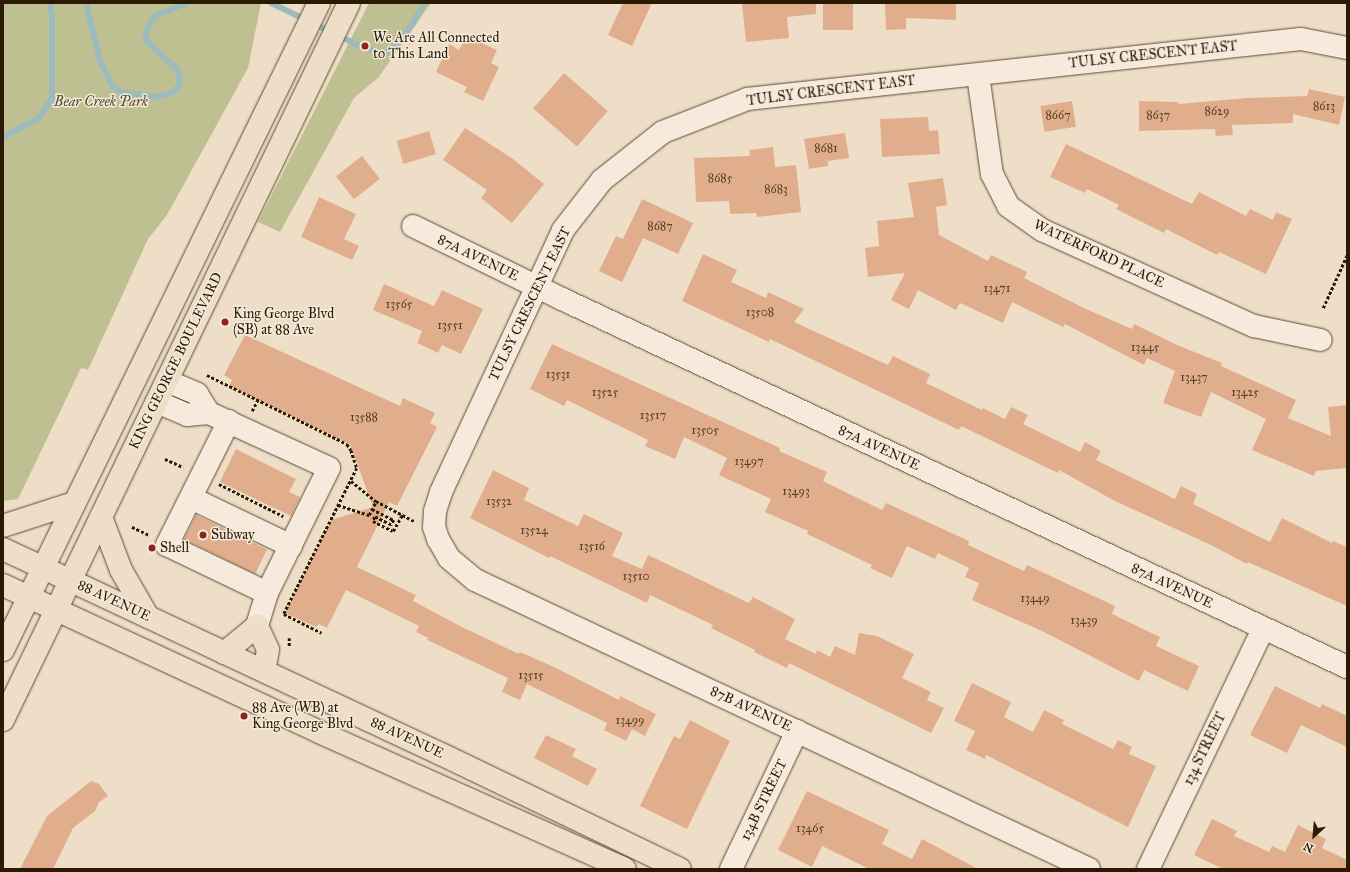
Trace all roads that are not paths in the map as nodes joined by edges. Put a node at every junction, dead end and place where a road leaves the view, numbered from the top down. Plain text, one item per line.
1 (319, 3) edge
2 (349, 3) edge
3 (1347, 48) edge
4 (978, 75) junction
5 (413, 226) dead end
6 (536, 287) junction
7 (1321, 340) dead end
8 (167, 381) junction
9 (157, 402) junction
10 (209, 413) junction
11 (229, 421) junction
12 (191, 498) junction
13 (74, 503) junction
14 (101, 517) junction
15 (427, 525) joint
16 (3, 526) edge
17 (291, 546) junction
18 (3, 549) edge
19 (42, 568) junction
20 (70, 581) junction
21 (3, 585) edge
22 (267, 593) junction
23 (28, 597) junction
24 (56, 610) junction
25 (148, 617) junction
26 (257, 626) junction
27 (1263, 629) junction
28 (3, 650) edge
29 (224, 653) junction
30 (1347, 667) edge
31 (264, 671) junction
32 (3, 720) edge
33 (797, 731) junction
34 (625, 869) edge
35 (680, 869) edge
36 (731, 869) edge
37 (1089, 869) edge
38 (1148, 869) edge

1 - 13 main road, KING GEORGE BOULEVARD
2 - 8 main road, KING GEORGE BOULEVARD
3 - 4 street, TULSY CRESCENT EAST
4 - 6 street, TULSY CRESCENT EAST
4 - 7 street, WATERFORD PLACE
5 - 6 street, 87A AVENUE
6 - 15 street, TULSY CRESCENT EAST
6 - 27 street, 87A AVENUE
8 - 9 main road, KING GEORGE BOULEVARD
8 - 10 street
9 - 10 street
9 - 14 main road, KING GEORGE BOULEVARD
10 - 11 street
11 - 12 street
11 - 17 street
12 - 17 street
12 - 22 street
13 - 16 main road
13 - 19 main road, KING GEORGE BOULEVARD
14 - 20 main road, KING GEORGE BOULEVARD
14 - 25 main road
15 - 33 street, 87B AVENUE
17 - 22 street
18 - 19 main road, 88 AVENUE
19 - 20 main road, 88 AVENUE
19 - 23 main road, KING GEORGE BOULEVARD
20 - 24 main road, KING GEORGE BOULEVARD
20 - 25 main road, 88 AVENUE
21 - 23 main road
22 - 26 street
23 - 24 main road
23 - 28 main road, KING GEORGE BOULEVARD
24 - 32 main road, KING GEORGE BOULEVARD
24 - 34 main road
25 - 29 main road, 88 AVENUE
26 - 29 main road
26 - 31 main road
27 - 30 street, 87A AVENUE
27 - 38 street, 134 STREET
29 - 31 main road, 88 AVENUE
31 - 35 main road, 88 AVENUE
33 - 36 street, 134B STREET
33 - 37 street, 87B AVENUE

